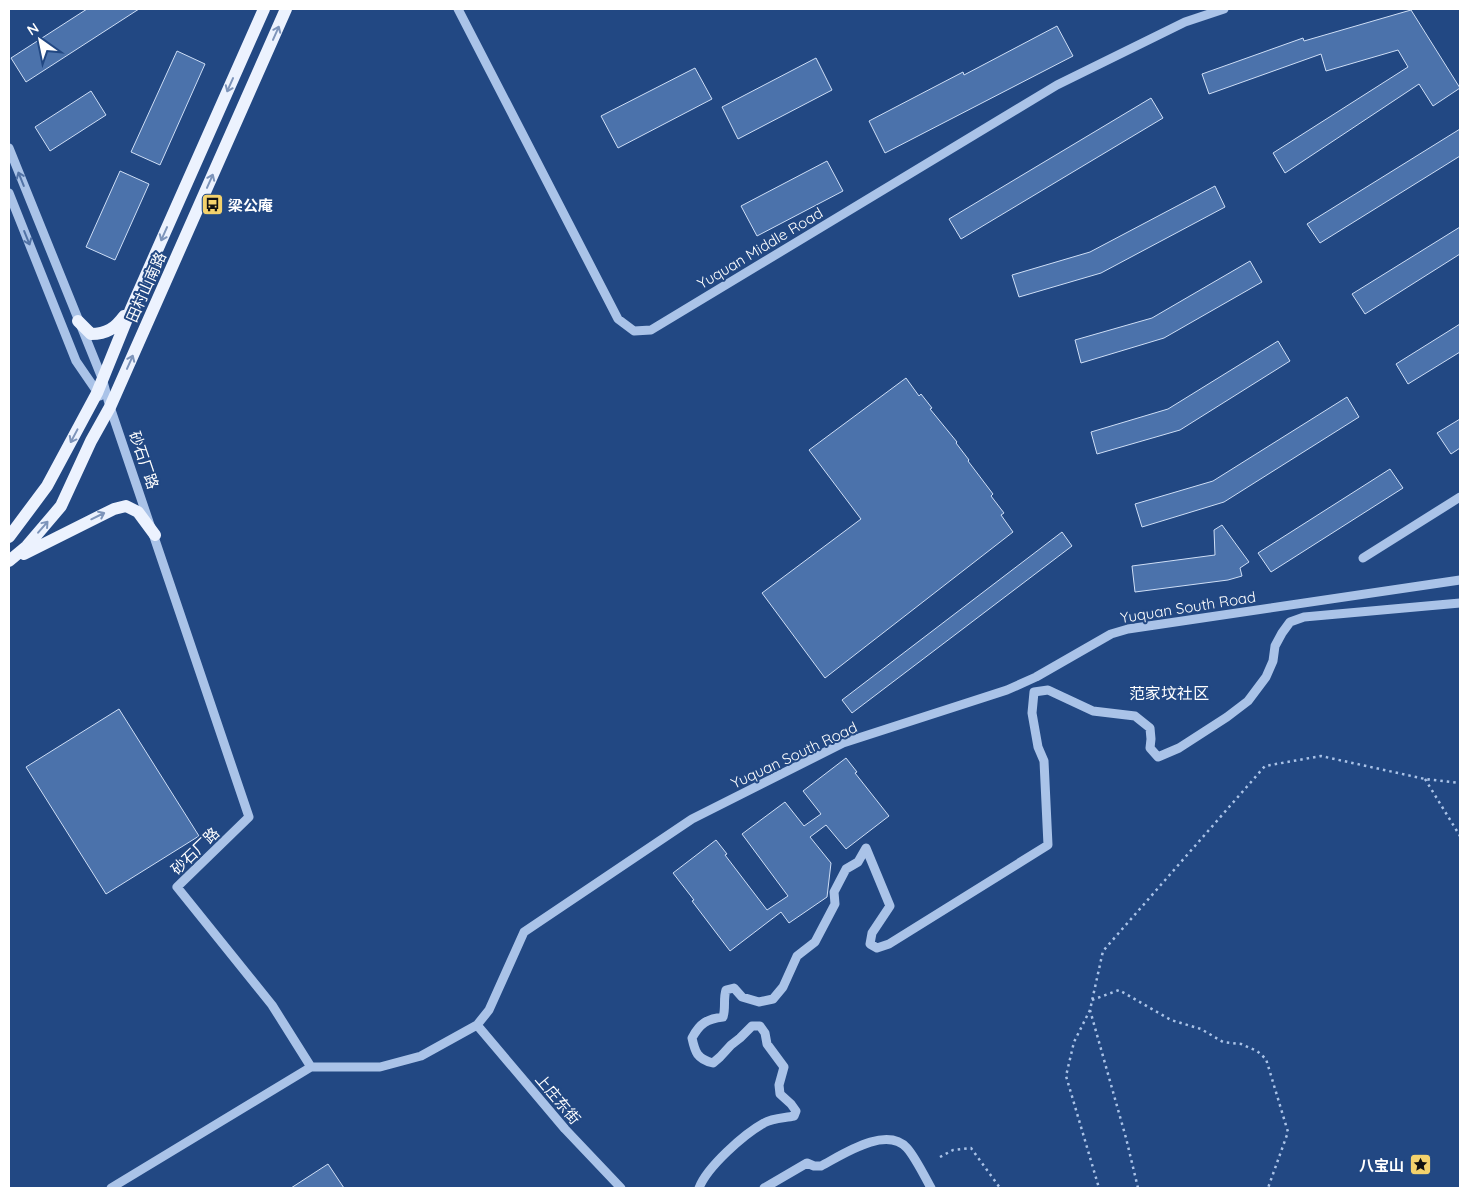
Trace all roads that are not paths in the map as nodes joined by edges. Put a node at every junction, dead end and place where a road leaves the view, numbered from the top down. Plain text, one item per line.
1 (264, 9) edge
2 (286, 9) edge
3 (458, 9) edge
4 (1224, 9) edge
5 (9, 148) edge
6 (9, 193) edge
7 (131, 309) junction
8 (78, 321) junction
9 (102, 378) junction
10 (97, 393) junction
11 (110, 406) junction
12 (1460, 497) edge
13 (155, 535) junction
14 (9, 537) edge
15 (1363, 558) dead end
16 (9, 562) edge
17 (1460, 580) edge
18 (1460, 603) edge
19 (477, 1025) junction
20 (311, 1067) junction
21 (111, 1188) edge
22 (621, 1188) edge
23 (698, 1188) edge
24 (764, 1188) edge
25 (931, 1188) edge

1 -> 7 main road, 田村山南路
11 -> 2 main road, 田村山南路
3 - 4 street, Yuquan Middle Road
8 -> 5 street, 砂石厂路
6 -> 10 street, 砂石厂路
7 - 8 main road
7 - 9 main road, 田村山南路
8 - 9 street, 砂石厂路
9 - 10 main road, 田村山南路
9 - 11 street, 砂石厂路
10 - 11 street, 砂石厂路
10 -> 14 main road, 田村山南路
11 - 13 street, 砂石厂路
16 -> 11 main road, 田村山南路
12 - 15 street
16 -> 13 main road
13 - 20 street, 砂石厂路
17 - 19 street, Yuquan South Road
18 - 23 street
19 - 20 street, Yuquan South Road
19 - 22 street, 上庄东街
20 - 21 street
24 - 25 street

